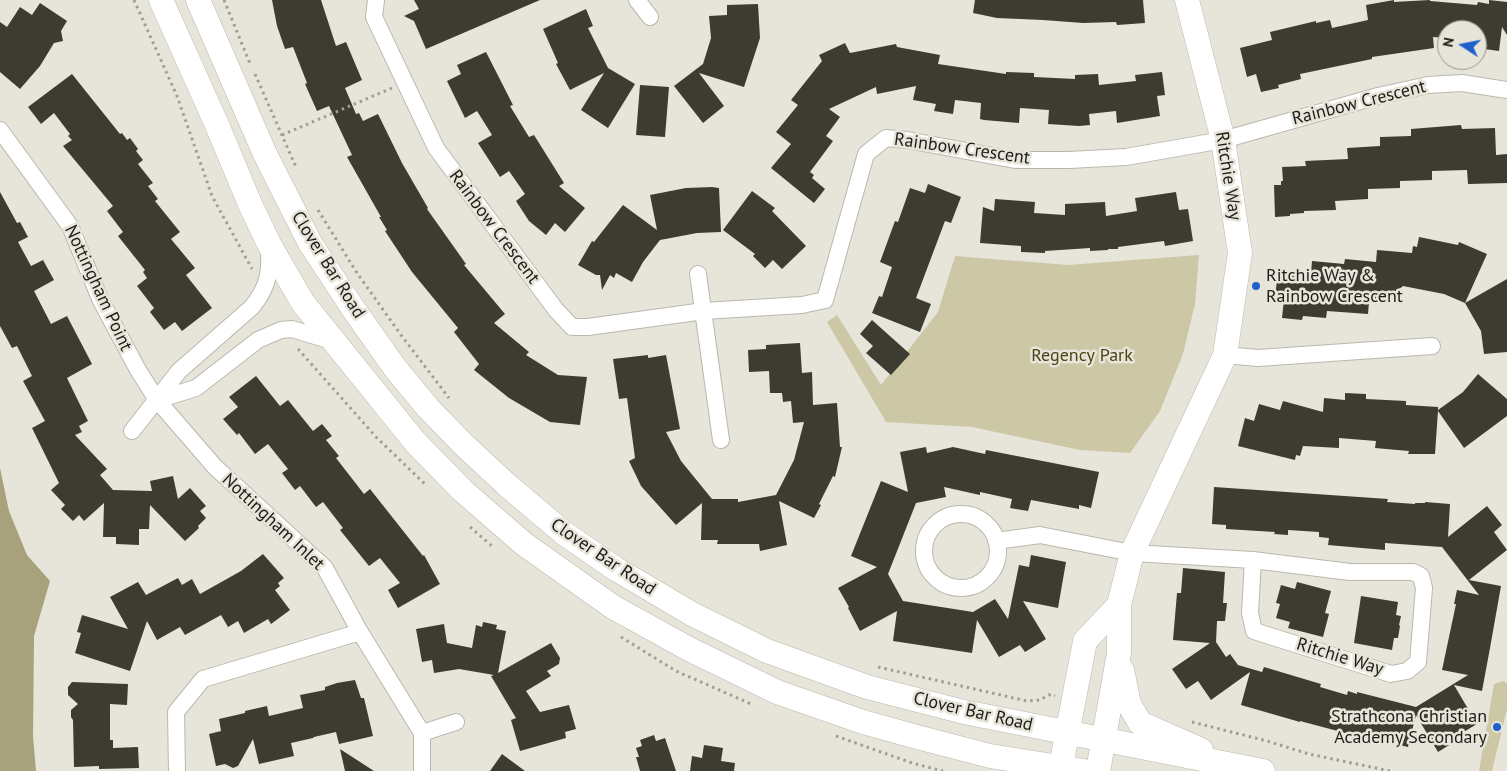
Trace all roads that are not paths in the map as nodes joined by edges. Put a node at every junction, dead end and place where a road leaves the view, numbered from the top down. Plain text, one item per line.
1 (161, 0) edge
2 (198, 0) edge
3 (376, 0) edge
4 (637, 0) edge
5 (1187, 0) edge
6 (650, 17) dead end
7 (1507, 90) edge
8 (0, 130) edge
9 (1223, 140) junction
10 (269, 244) junction
11 (698, 274) dead end
12 (704, 311) junction
13 (335, 342) junction
14 (1432, 346) dead end
15 (1225, 355) junction
16 (157, 400) junction
17 (132, 431) dead end
18 (721, 440) dead end
19 (996, 541) junction
20 (1132, 553) junction
21 (1253, 560) junction
22 (1119, 605) junction
23 (360, 632) junction
24 (1119, 653) junction
25 (456, 722) dead end
26 (1067, 732) junction
27 (422, 733) junction
28 (917, 737) junction
29 (1104, 740) junction
30 (1234, 766) junction
31 (1060, 769) edge
32 (177, 771) edge
33 (422, 771) edge
34 (1008, 771) edge
35 (1084, 771) edge
36 (1098, 771) edge
37 (1263, 771) edge

1 - 10 main road, Clover Bar Road
2 - 26 main road, Clover Bar Road
3 - 12 street, Rainbow Crescent
4 - 6 street
5 - 9 main road, Ritchie Way
7 - 9 street, Rainbow Crescent
8 - 16 street, Nottingham Point
9 - 12 street, Rainbow Crescent
9 - 15 main road, Ritchie Way
10 - 13 main road, Clover Bar Road
10 - 16 street
11 - 12 street
12 - 18 street
13 - 16 street
13 - 28 main road, Clover Bar Road
14 - 15 street
15 - 20 main road, Ritchie Way
16 - 17 street
16 - 23 street, Nottingham Inlet
19 - 19 street
19 - 20 street, Ritchie Way
20 - 21 street, Ritchie Way
20 - 22 main road, Ritchie Way
21 - 21 street, Ritchie Way
22 - 24 main road, Ritchie Way
22 - 26 main road, Ritchie Way
23 - 27 street, Nottingham Inlet
23 - 32 street
24 - 29 main road, Ritchie Way
24 - 30 main road
25 - 27 street
26 - 29 main road, Clover Bar Road
26 - 31 main road, Ritchie Way
27 - 33 street
28 - 31 main road, Clover Bar Road
28 - 34 main road
29 - 30 main road, Clover Bar Road
29 - 36 main road, Ritchie Way
30 - 37 main road, Clover Bar Road
31 - 35 main road, Clover Bar Road

